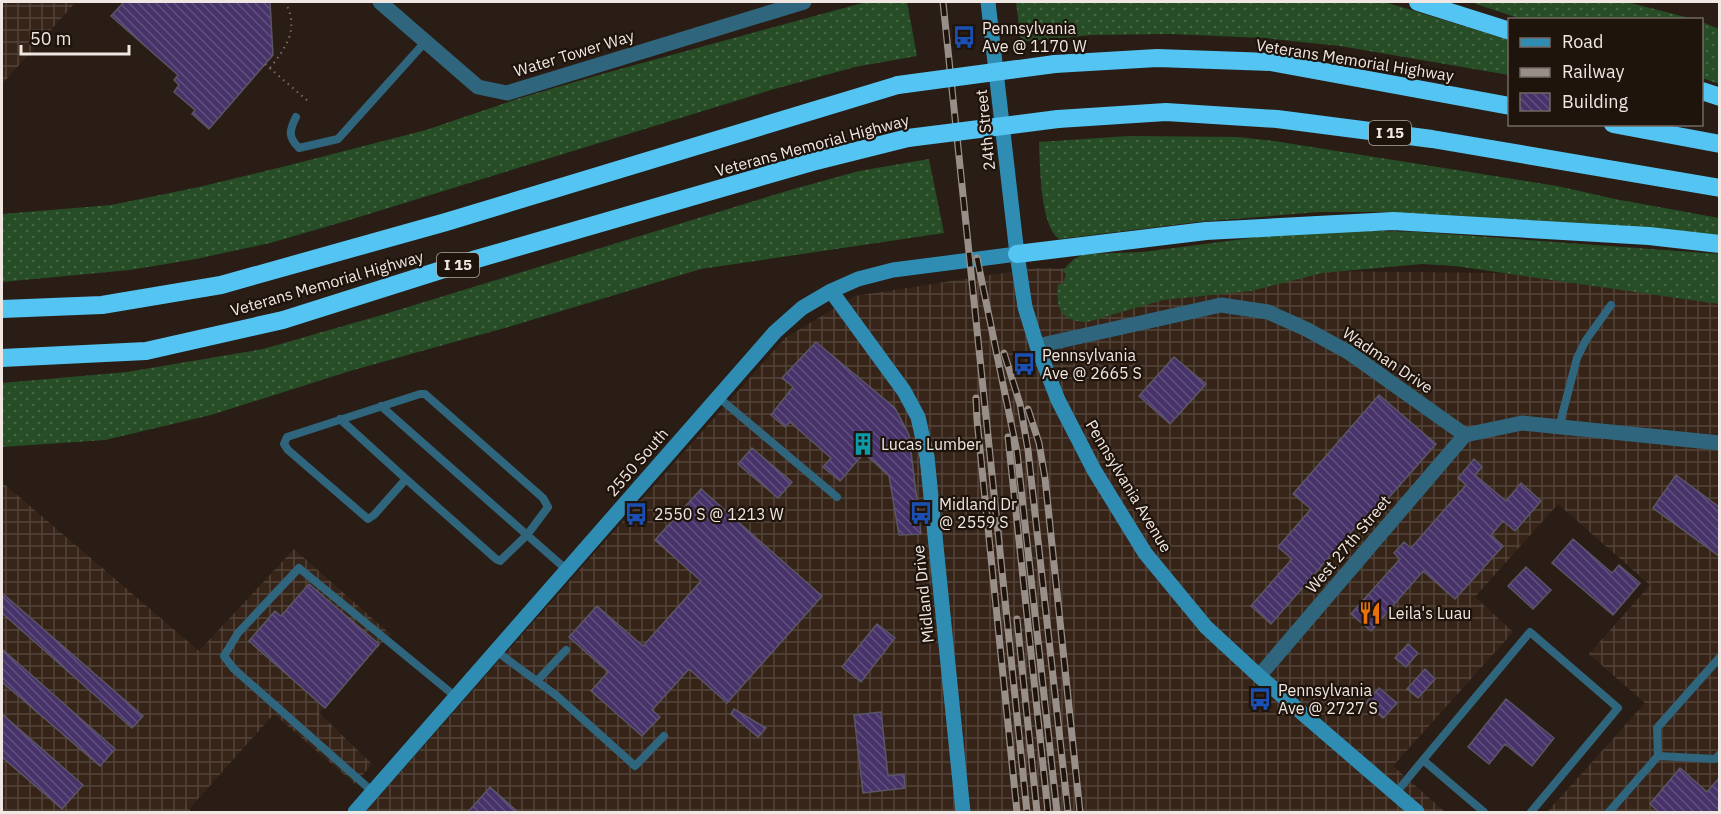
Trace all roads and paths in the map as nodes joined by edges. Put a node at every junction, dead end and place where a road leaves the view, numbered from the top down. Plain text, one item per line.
1 (285, 2) edge
2 (380, 2) edge
3 (804, 2) edge
4 (988, 2) edge
5 (1418, 2) edge
6 (1508, 31) edge
7 (426, 41) junction
8 (265, 64) dead end
9 (270, 68) junction
10 (1703, 92) edge
11 (1719, 97) edge
12 (309, 102) dead end
13 (1508, 105) edge
14 (296, 117) dead end
15 (1624, 126) edge
16 (1719, 144) edge
17 (1719, 188) edge
18 (1719, 244) edge
19 (1017, 255) junction
20 (831, 291) junction
21 (1611, 305) dead end
22 (2, 309) edge
23 (1037, 346) junction
24 (2, 358) edge
25 (718, 397) junction
26 (381, 406) junction
27 (340, 420) junction
28 (1559, 427) junction
29 (1465, 435) junction
30 (1719, 443) edge
31 (406, 479) junction
32 (837, 496) dead end
33 (527, 535) junction
34 (567, 570) junction
35 (566, 650) dead end
36 (496, 651) junction
37 (1719, 657) edge
38 (1259, 676) junction
39 (537, 681) junction
40 (456, 697) junction
41 (664, 736) dead end
42 (1719, 754) edge
43 (1658, 756) junction
44 (1423, 760) junction
45 (373, 792) junction
46 (1395, 794) junction
47 (355, 813) edge
48 (963, 813) edge
49 (1417, 813) edge
50 (1484, 813) edge
51 (1531, 813) edge
52 (1609, 813) edge

1 - 9 path
2 - 7 street, Water Tower Way
3 - 7 street, Water Tower Way
4 - 19 street, 24th Street
5 - 6 highway
7 - 14 lane
8 - 9 path
9 - 12 path
10 - 11 highway
13 - 22 highway, Veterans Memorial Highway, bridge
15 - 16 highway
17 - 24 highway, Veterans Memorial Highway / I 15, bridge
18 - 19 highway
19 - 20 street, 2550 South
19 - 23 street, Pennsylvania Avenue
20 - 25 street, 2550 South
20 - 48 street, Midland Drive
21 - 28 lane
23 - 29 street, Wadman Drive
23 - 38 street, Pennsylvania Avenue
25 - 32 lane
25 - 34 street, 2550 South
26 - 27 lane
26 - 33 lane
26 - 33 lane
27 - 31 lane
27 - 31 lane
28 - 29 street
28 - 30 street
29 - 38 street, West 27th Street
31 - 33 lane
33 - 34 lane
34 - 36 street, 2550 South
35 - 39 lane
36 - 39 lane
36 - 40 street, 2550 South
37 - 43 lane
38 - 46 street, Pennsylvania Avenue
39 - 41 lane
40 - 45 street, 2550 South
40 - 45 lane
42 - 43 lane
43 - 52 lane
44 - 46 lane
44 - 50 lane
44 - 51 lane
45 - 47 street, 2550 South
46 - 49 street, Pennsylvania Avenue

